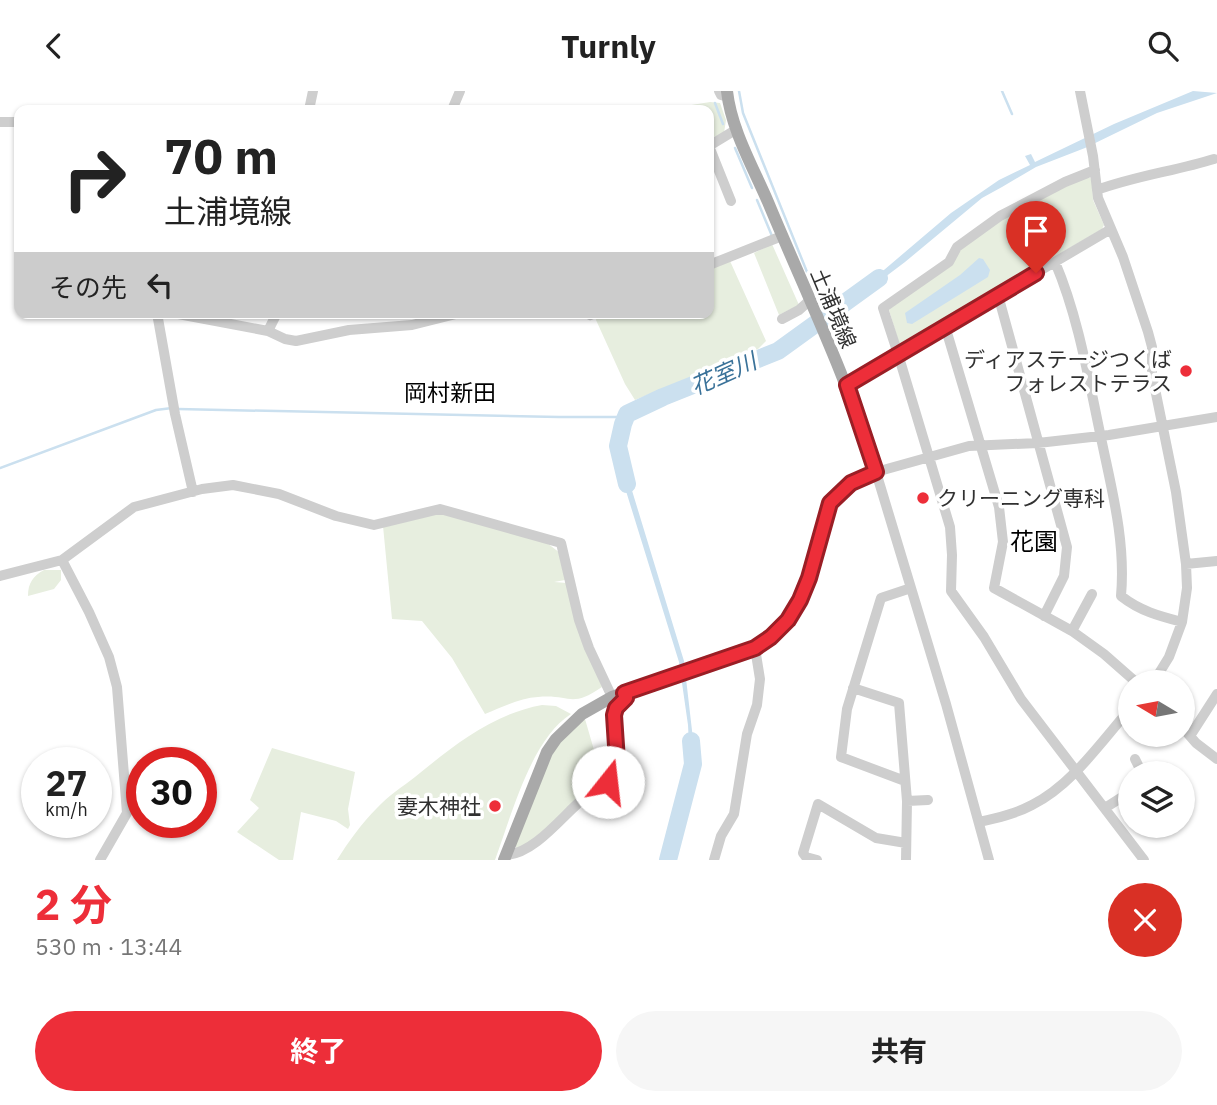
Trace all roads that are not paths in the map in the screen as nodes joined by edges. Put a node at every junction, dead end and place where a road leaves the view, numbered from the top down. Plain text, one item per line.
1 (1080, 91) edge
2 (724, 93) edge
3 (737, 129) junction
4 (714, 143) edge
5 (714, 158) edge
6 (1214, 159) dead end
7 (1094, 170) junction
8 (1097, 190) junction
9 (732, 201) dead end
10 (1111, 229) junction
11 (782, 236) junction
12 (1055, 262) junction
13 (714, 263) edge
14 (998, 296) junction
15 (811, 304) junction
16 (159, 319) edge
17 (205, 319) edge
18 (274, 319) edge
19 (436, 319) edge
20 (782, 319) dead end
21 (945, 326) junction
22 (268, 331) junction
23 (898, 354) junction
24 (847, 385) junction
25 (1217, 417) edge
26 (1163, 426) junction
27 (1100, 436) junction
28 (1038, 443) junction
29 (981, 445) junction
30 (929, 456) junction
31 (876, 472) junction
32 (193, 492) junction
33 (62, 561) junction
34 (1217, 561) edge
35 (1186, 564) junction
36 (0, 576) edge
37 (911, 588) junction
38 (1092, 594) dead end
39 (1044, 616) junction
40 (1182, 622) junction
41 (1072, 631) junction
42 (755, 648) junction
43 (1121, 670) edge
44 (1161, 670) edge
45 (853, 688) junction
46 (1217, 694) edge
47 (618, 695) junction
48 (1195, 721) edge
49 (1118, 723) edge
50 (1195, 740) edge
51 (1217, 759) edge
52 (1076, 770) junction
53 (905, 781) junction
54 (928, 800) dead end
55 (1118, 800) edge
56 (907, 801) junction
57 (1105, 808) junction
58 (979, 822) junction
59 (906, 843) junction
60 (505, 857) edge
61 (100, 860) edge
62 (714, 860) edge
63 (817, 860) edge
64 (906, 860) edge
65 (989, 860) edge
66 (1144, 860) edge

1 - 7 street
2 - 3 main road, 土浦境線
3 - 4 street
3 - 11 main road, 土浦境線
5 - 9 street
6 - 8 street
7 - 8 street
7 - 23 street
8 - 10 street
10 - 12 street
10 - 26 street
11 - 13 street
11 - 15 main road, 土浦境線
12 - 14 street
12 - 27 street
14 - 21 street
14 - 28 street
15 - 20 street
15 - 24 main road, 土浦境線
16 - 32 street
17 - 22 street
18 - 22 street
19 - 22 street
21 - 23 street
21 - 29 street
23 - 24 street
23 - 30 street
24 - 31 main road, 土浦境線
25 - 26 street
26 - 27 street
26 - 35 street
27 - 28 street
27 - 40 street
28 - 29 street
28 - 39 street
29 - 30 street
29 - 39 street
30 - 31 street
30 - 52 street
31 - 37 street
31 - 42 main road
32 - 33 street
32 - 47 street
33 - 36 street
33 - 61 street
34 - 35 street
35 - 40 street
37 - 45 street
37 - 58 street
38 - 41 street
39 - 41 street
40 - 44 street
41 - 43 street
42 - 47 main road
42 - 62 street
45 - 53 street
45 - 53 street
46 - 48 street
47 - 60 main road
47 - 60 street
49 - 52 street
50 - 51 street
52 - 57 street
52 - 58 street
53 - 56 street
54 - 56 street
55 - 57 street
56 - 59 street
57 - 66 street
58 - 65 street
59 - 63 street
59 - 64 street

